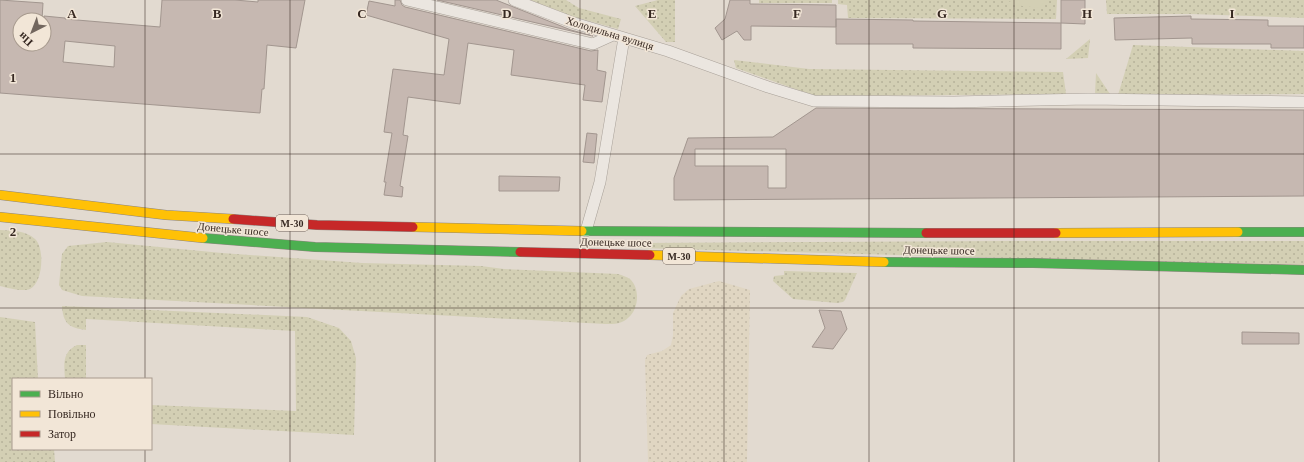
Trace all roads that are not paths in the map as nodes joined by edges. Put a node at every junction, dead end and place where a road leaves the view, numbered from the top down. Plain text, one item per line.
1 (407, 0) edge
2 (514, 0) edge
3 (613, 35) junction
4 (624, 38) junction
5 (1304, 102) edge
6 (0, 195) edge
7 (0, 217) edge
8 (586, 231) junction
9 (1304, 232) edge
10 (1304, 270) edge

1 - 3 street
2 - 3 street, Холодильна вулиця
3 - 4 street, Холодильна вулиця
4 - 5 street, Холодильна вулиця
4 - 8 street
6 - 8 highway, Донецьке шосе / М-30
7 - 10 highway, Донецьке шосе / М-30
8 - 9 highway, Донецьке шосе / М-30

